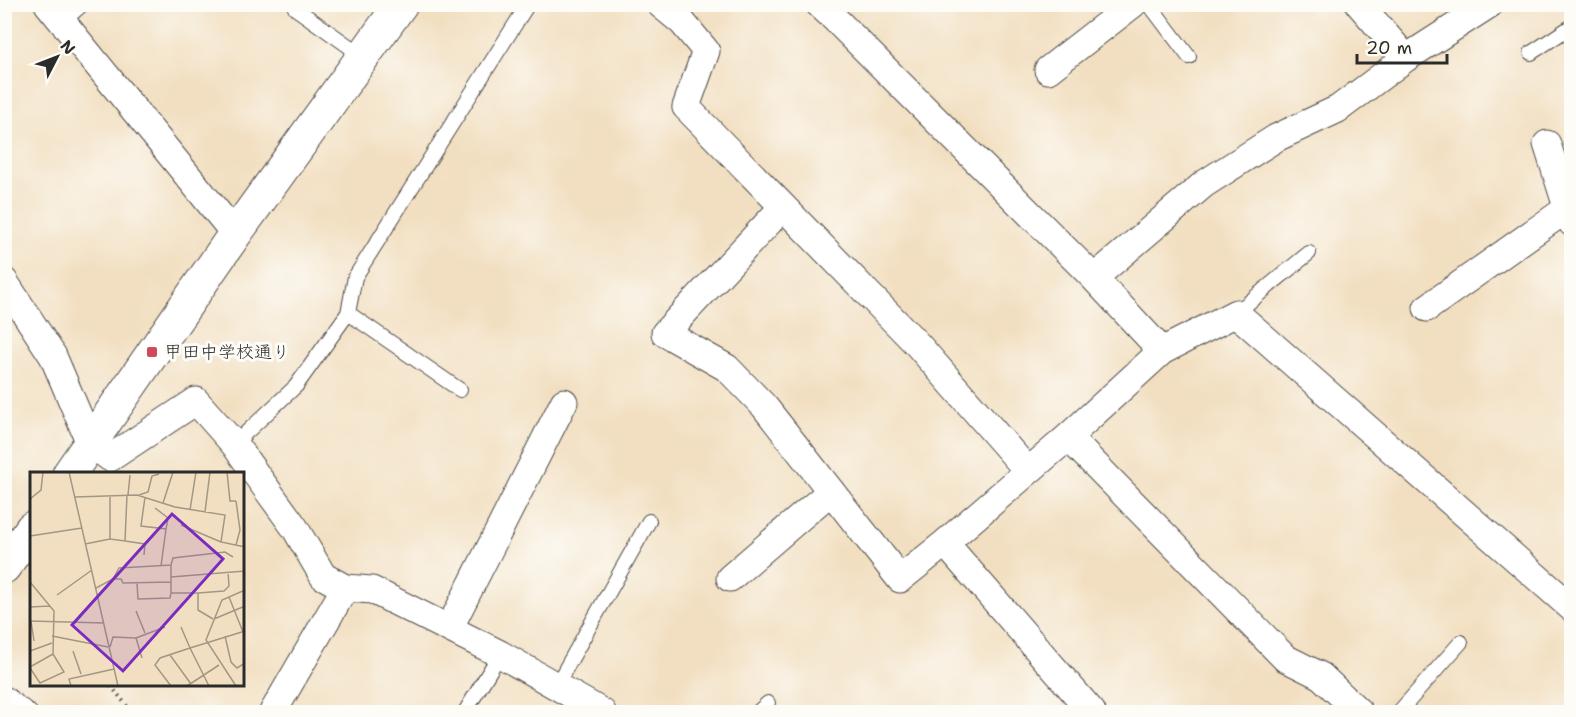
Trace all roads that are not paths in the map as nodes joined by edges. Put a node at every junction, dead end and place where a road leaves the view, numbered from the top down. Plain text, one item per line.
1 (83, 4) edge
2 (401, 4) edge
3 (528, 4) edge
4 (660, 4) edge
5 (819, 4) edge
6 (1133, 4) edge
7 (1149, 4) edge
8 (1359, 4) edge
9 (1490, 4) edge
10 (295, 8) dead end
11 (55, 13) edge
12 (1572, 26) edge
13 (1531, 53) dead end
14 (364, 57) junction
15 (1189, 57) dead end
16 (1407, 58) junction
17 (1048, 69) dead end
18 (1547, 144) dead end
19 (783, 207) junction
20 (1570, 215) edge
21 (236, 234) junction
22 (1309, 253) dead end
23 (1094, 278) junction
24 (4, 281) edge
25 (1428, 308) dead end
26 (348, 313) junction
27 (1236, 313) junction
28 (1162, 351) junction
29 (460, 390) dead end
30 (564, 402) dead end
31 (1068, 437) junction
32 (90, 443) junction
33 (234, 444) junction
34 (1028, 471) junction
35 (70, 472) edge
36 (831, 490) junction
37 (650, 521) dead end
38 (29, 539) edge
39 (945, 543) junction
40 (4, 567) edge
41 (730, 578) dead end
42 (345, 588) junction
43 (1572, 608) edge
44 (450, 627) junction
45 (1461, 642) dead end
46 (500, 654) junction
47 (556, 686) junction
48 (4, 692) edge
49 (30, 712) edge
50 (273, 712) edge
51 (465, 712) edge
52 (603, 712) edge
53 (1092, 712) edge
54 (1359, 712) edge
55 (1399, 712) edge

1 - 11 lane
2 - 14 street
3 - 26 lane
4 - 19 street
5 - 23 street
6 - 17 street
7 - 15 lane
8 - 16 street
9 - 16 street
10 - 14 lane
11 - 21 street
12 - 13 lane
14 - 21 street
16 - 23 street
18 - 20 street
19 - 34 street
19 - 36 street
20 - 25 street
21 - 32 street
22 - 27 lane
23 - 28 street
24 - 32 street
26 - 29 lane
26 - 33 lane
27 - 28 street
27 - 43 street
28 - 31 street
30 - 44 street
31 - 34 street
31 - 54 street
32 - 33 street
32 - 35 street
33 - 42 street
34 - 39 street
36 - 39 street
36 - 41 street
37 - 47 lane
38 - 40 street
39 - 53 street
42 - 44 street
42 - 50 street
44 - 46 street
45 - 55 lane
46 - 47 street
46 - 51 lane
47 - 52 street
48 - 49 lane

